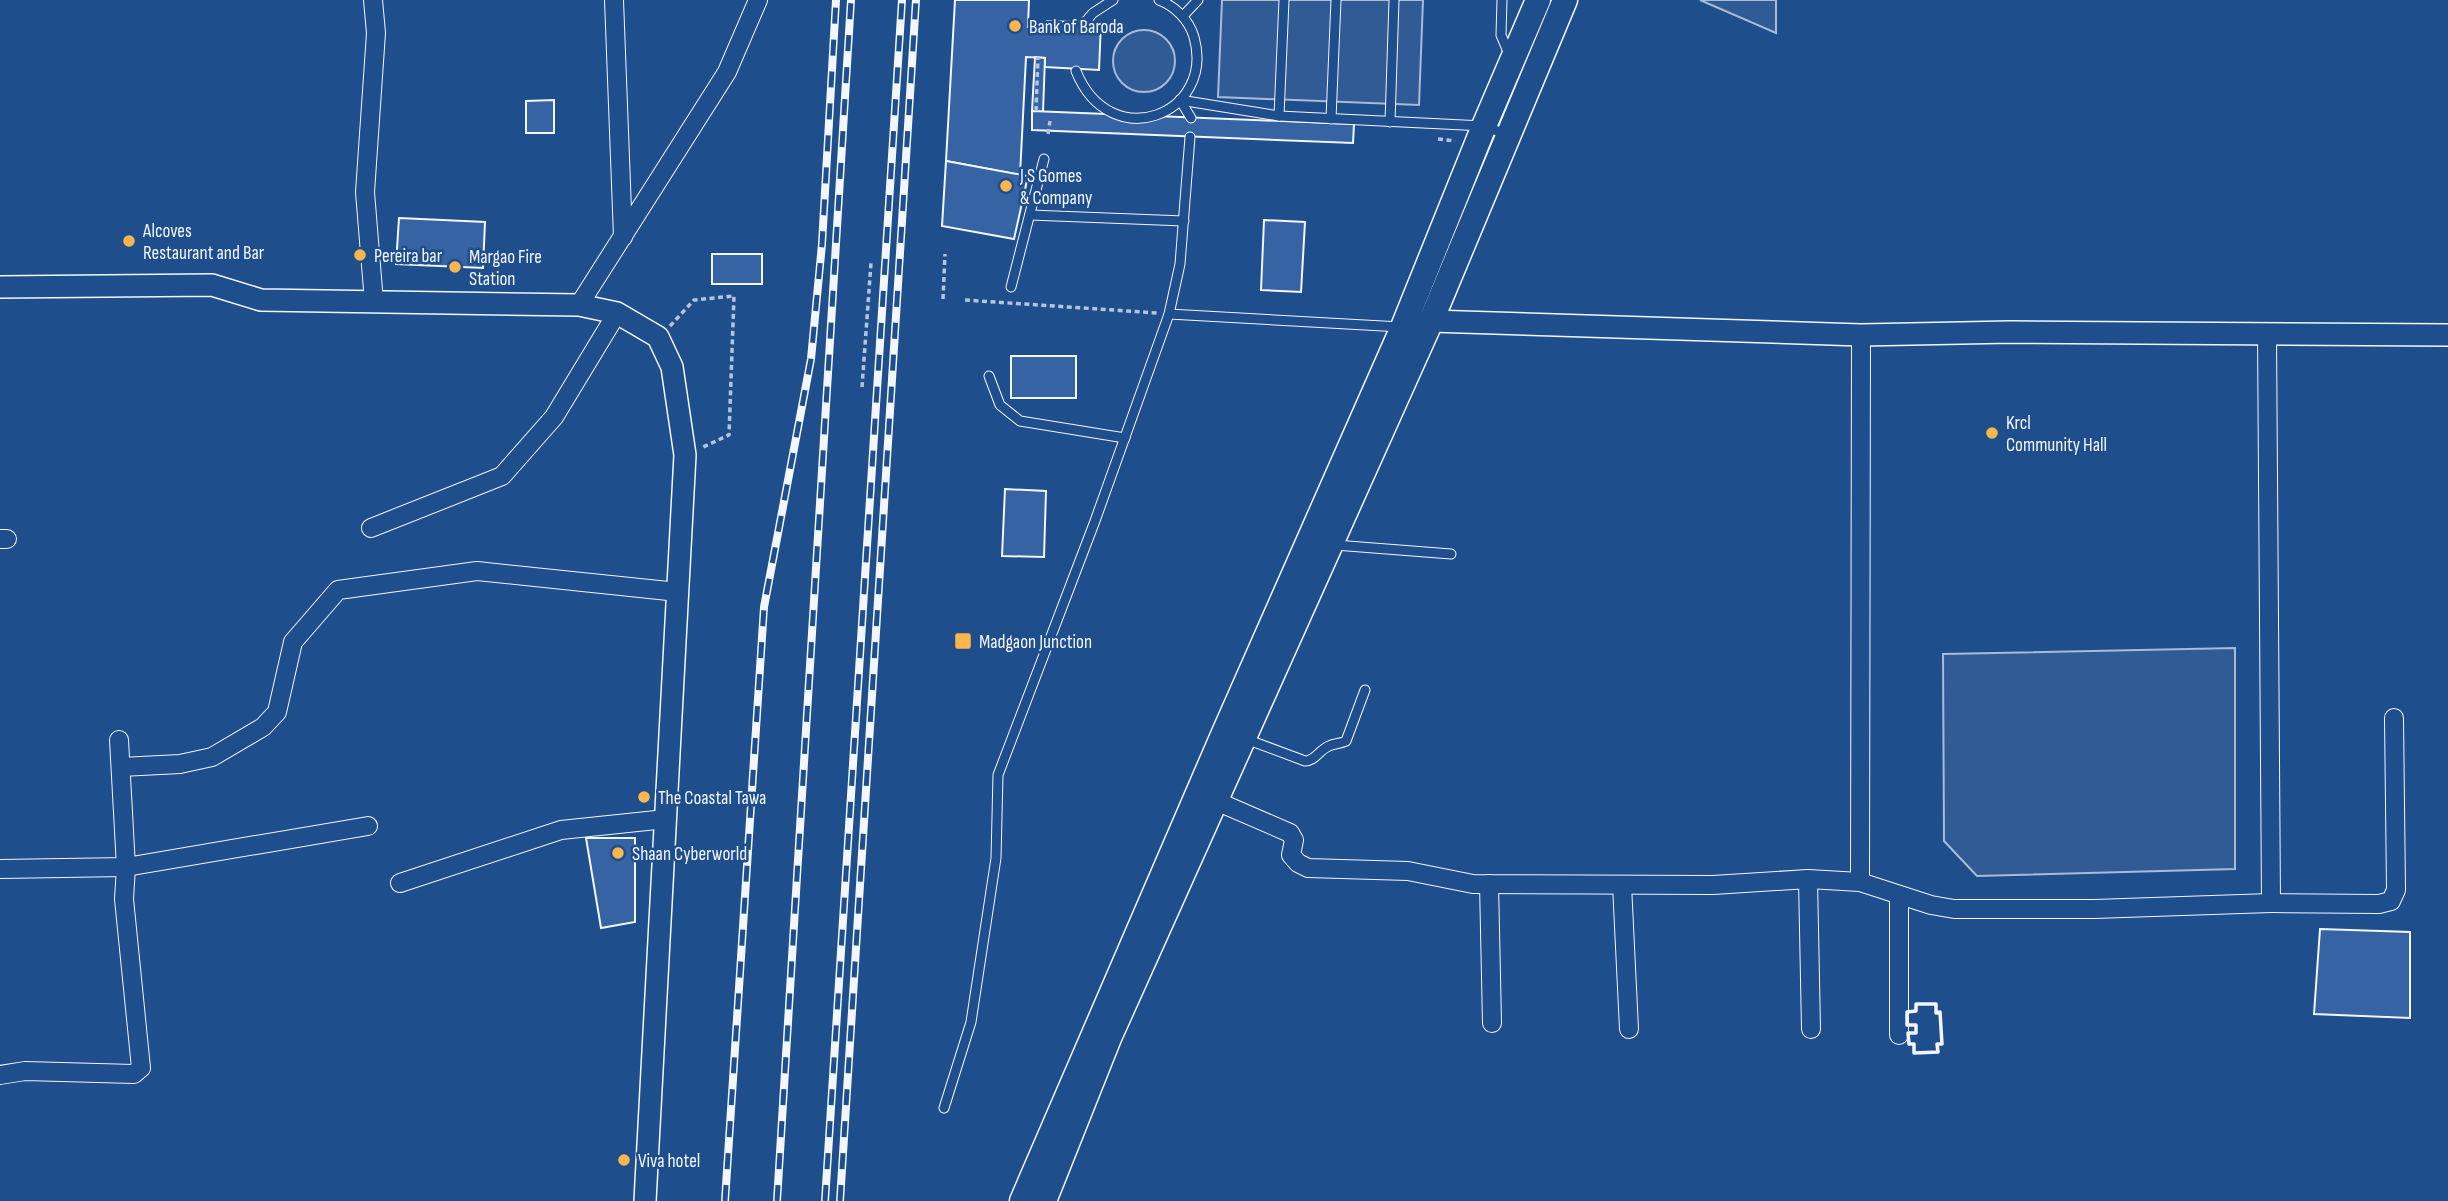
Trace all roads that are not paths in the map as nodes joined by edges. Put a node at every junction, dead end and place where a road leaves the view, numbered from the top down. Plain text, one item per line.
1 (373, 0) edge
2 (614, 0) edge
3 (758, 0) edge
4 (1090, 0) edge
5 (1113, 0) edge
6 (1159, 0) edge
7 (1198, 0) edge
8 (1284, 0) edge
9 (1336, 0) edge
10 (1394, 0) edge
11 (1502, 0) edge
12 (1538, 0) edge
13 (1565, 0) edge
14 (1183, 16) junction
15 (1512, 62) junction
16 (1076, 71) dead end
17 (1180, 100) junction
18 (1279, 116) junction
19 (1191, 118) dead end
20 (1331, 119) junction
21 (1390, 122) junction
22 (1484, 126) junction
23 (1508, 135) junction
24 (1190, 137) dead end
25 (1044, 159) dead end
26 (1030, 215) junction
27 (1184, 221) junction
28 (622, 237) junction
29 (0, 287) edge
30 (1011, 288) dead end
31 (374, 302) junction
32 (579, 304) junction
33 (617, 313) junction
34 (1169, 314) junction
35 (1431, 321) junction
36 (1403, 327) junction
37 (2267, 334) junction
38 (1861, 335) junction
39 (2448, 335) edge
40 (989, 376) dead end
41 (1378, 411) junction
42 (1125, 438) junction
43 (371, 528) dead end
44 (1329, 545) junction
45 (1451, 554) dead end
46 (678, 592) junction
47 (1364, 690) dead end
48 (2395, 718) dead end
49 (1244, 738) junction
50 (119, 740) dead end
51 (121, 767) junction
52 (1216, 801) junction
53 (666, 819) junction
54 (368, 826) dead end
55 (126, 867) junction
56 (0, 869) edge
57 (1808, 879) junction
58 (1860, 882) junction
59 (400, 883) dead end
60 (1489, 884) junction
61 (1622, 885) junction
62 (1899, 895) junction
63 (2271, 903) junction
64 (1492, 1023) dead end
65 (1629, 1028) dead end
66 (1811, 1030) dead end
67 (1899, 1035) dead end
68 (0, 1076) edge
69 (944, 1108) dead end
70 (645, 1201) edge
71 (1022, 1201) edge
72 (1044, 1201) edge

1 - 31 street
2 - 28 street
3 - 28 street
4 - 5 lane
6 - 14 lane
7 - 14 lane
8 - 18 lane
9 - 20 lane
10 - 21 lane
11 - 15 lane
12 - 15 main road
13 - 23 main road
14 - 17 lane
15 - 22 main road
16 - 17 lane
17 - 18 lane
17 - 19 lane
18 - 20 lane
20 - 21 lane
21 - 22 lane
22 - 23 lane
22 - 36 main road
23 - 35 main road
24 - 27 lane
25 - 26 lane
26 - 27 lane
26 - 30 lane
27 - 34 lane
28 - 32 street
29 - 31 street
31 - 32 street
32 - 33 street
33 - 43 street
33 - 46 street
34 - 36 lane
34 - 42 lane
35 - 36 street
35 - 38 street
35 - 41 main road
36 - 41 main road
37 - 38 street
37 - 39 street
37 - 63 street
38 - 58 street
40 - 42 lane
41 - 44 main road
41 - 71 main road
42 - 69 lane
44 - 45 lane
44 - 49 main road
46 - 51 street
46 - 53 street
47 - 49 lane
48 - 63 street
49 - 52 main road
50 - 51 street
51 - 55 street
52 - 60 street
52 - 72 main road
53 - 59 street
53 - 70 street
54 - 55 street
55 - 56 street
55 - 68 street
57 - 58 street
57 - 61 street
57 - 66 street
58 - 62 street
60 - 61 street
60 - 64 street
61 - 65 street
62 - 63 street
62 - 67 street

